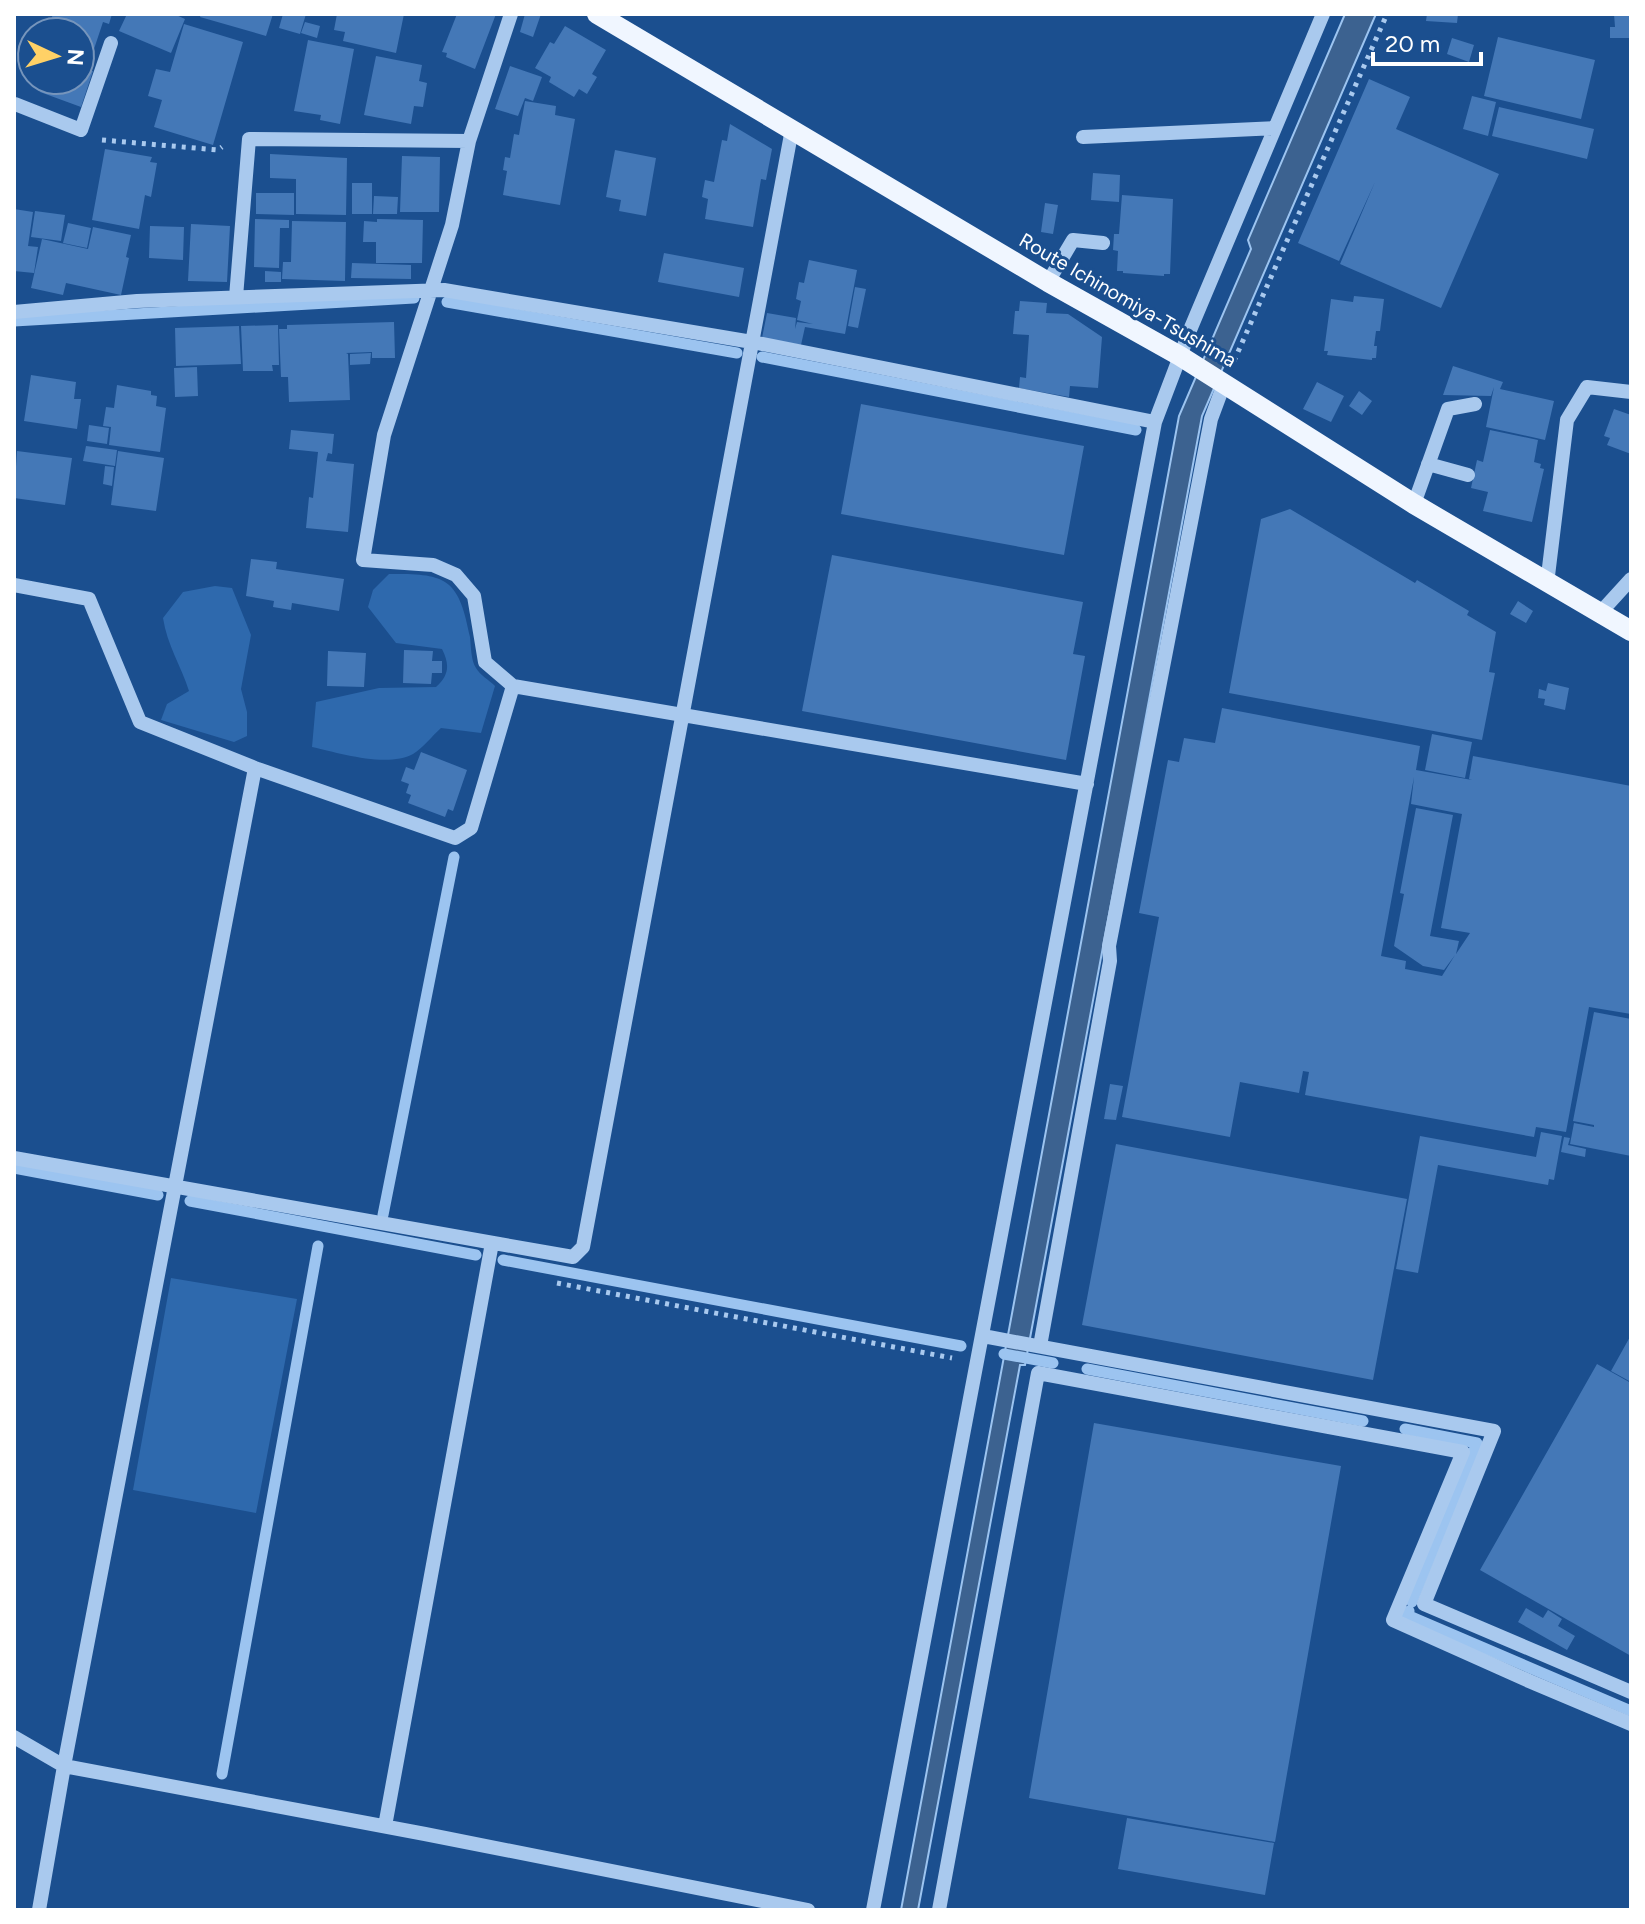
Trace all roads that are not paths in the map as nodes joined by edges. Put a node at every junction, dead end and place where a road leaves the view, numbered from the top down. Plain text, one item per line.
1 (511, 14) edge
2 (597, 14) edge
3 (1323, 14) edge
4 (111, 43) dead end
5 (14, 106) edge
6 (1275, 128) junction
7 (792, 129) junction
8 (1083, 137) dead end
9 (469, 141) junction
10 (1103, 243) dead end
11 (1048, 282) junction
12 (431, 289) junction
13 (236, 297) junction
14 (14, 312) edge
15 (752, 342) junction
16 (1184, 358) junction
17 (1223, 383) junction
18 (1631, 392) edge
19 (1475, 404) dead end
20 (1155, 422) junction
21 (1428, 464) junction
22 (1468, 475) dead end
23 (1414, 504) junction
24 (1631, 579) edge
25 (1547, 584) junction
26 (14, 585) edge
27 (1600, 613) junction
28 (1631, 631) edge
29 (513, 686) junction
30 (683, 714) junction
31 (255, 768) junction
32 (1087, 784) junction
33 (14, 1158) edge
34 (174, 1186) junction
35 (492, 1243) junction
36 (990, 1337) junction
37 (1036, 1346) junction
38 (1074, 1353) junction
39 (1070, 1379) junction
40 (1387, 1411) junction
41 (1384, 1437) junction
42 (1631, 1692) edge
43 (1631, 1724) edge
44 (14, 1737) edge
45 (64, 1766) junction
46 (385, 1826) junction
47 (39, 1910) edge
48 (808, 1910) edge
49 (873, 1910) edge
50 (939, 1910) edge

1 - 9 street
2 - 7 main road, Route Ichinomiya-Tsushima
3 - 6 street
4 - 5 street
6 - 8 street
6 - 16 street
7 - 11 main road, Route Ichinomiya-Tsushima
7 - 15 street
9 - 12 street
9 - 13 street
10 - 11 street
11 - 16 main road, Route Ichinomiya-Tsushima
12 - 13 street
12 - 15 street
12 - 29 street
13 - 14 street
15 - 20 street
15 - 30 street
16 - 17 main road, Route Ichinomiya-Tsushima
16 - 20 street
17 - 23 main road, Route Ichinomiya-Tsushima
17 - 37 street
18 - 25 street
19 - 21 street
20 - 32 street
21 - 22 street
21 - 23 street
23 - 25 main road, Route Ichinomiya-Tsushima
24 - 27 street
25 - 27 main road, Route Ichinomiya-Tsushima
26 - 31 street
27 - 28 main road, Route Ichinomiya-Tsushima
29 - 30 street
29 - 31 street
30 - 32 street
30 - 35 street
31 - 34 street
32 - 36 street
33 - 34 street
34 - 35 street
34 - 45 street
35 - 46 street
36 - 37 street
36 - 49 street
37 - 38 street
38 - 39 street
38 - 40 street
39 - 41 street
39 - 50 street
40 - 41 street
40 - 42 street
41 - 43 street
44 - 45 street
45 - 46 street
45 - 47 street
46 - 48 street

